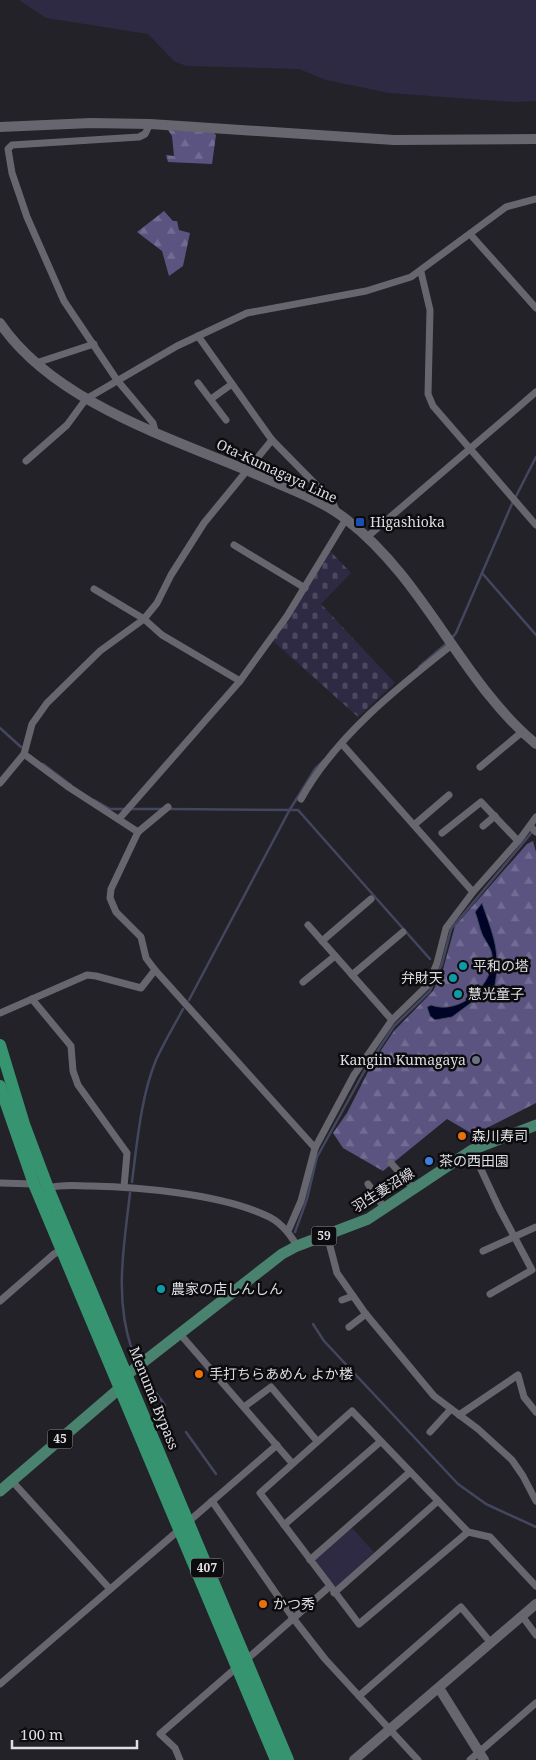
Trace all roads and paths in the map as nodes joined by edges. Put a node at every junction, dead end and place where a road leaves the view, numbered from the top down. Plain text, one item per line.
1 (150, 124) junction
2 (0, 127) edge
3 (536, 139) edge
4 (536, 198) edge
5 (470, 234) junction
6 (421, 272) junction
7 (536, 308) edge
8 (0, 323) edge
9 (198, 336) junction
10 (94, 344) junction
11 (36, 363) junction
12 (117, 380) junction
13 (198, 383) dead end
14 (232, 384) junction
15 (536, 392) edge
16 (86, 399) junction
17 (211, 399) junction
18 (226, 420) dead end
19 (155, 431) junction
20 (272, 440) junction
21 (471, 449) junction
22 (26, 460) dead end
23 (246, 469) junction
24 (342, 517) junction
25 (536, 525) edge
26 (367, 538) junction
27 (234, 545) dead end
28 (304, 588) junction
29 (94, 589) dead end
30 (144, 619) junction
31 (453, 644) junction
32 (240, 681) junction
33 (522, 732) junction
34 (342, 744) junction
35 (536, 744) edge
36 (24, 754) junction
37 (480, 767) dead end
38 (0, 783) edge
39 (449, 795) dead end
40 (301, 799) dead end
41 (168, 807) dead end
42 (495, 816) junction
43 (536, 816) edge
44 (119, 819) junction
45 (414, 825) junction
46 (483, 826) dead end
47 (530, 826) junction
48 (138, 832) junction
49 (536, 832) edge
50 (442, 833) dead end
51 (518, 841) junction
52 (473, 892) junction
53 (372, 899) dead end
54 (308, 925) dead end
55 (403, 932) dead end
56 (322, 941) junction
57 (335, 956) junction
58 (155, 970) junction
59 (352, 975) junction
60 (303, 982) dead end
61 (32, 999) junction
62 (0, 1013) edge
63 (392, 1020) junction
64 (0, 1045) edge
65 (0, 1086) edge
66 (536, 1125) edge
67 (314, 1148) junction
68 (472, 1150) junction
69 (391, 1163) dead end
70 (0, 1183) edge
71 (34, 1184) junction
72 (368, 1184) dead end
73 (124, 1187) junction
74 (48, 1188) junction
75 (414, 1190) junction
76 (385, 1209) junction
77 (536, 1227) edge
78 (288, 1230) junction
79 (327, 1235) junction
80 (515, 1236) junction
81 (296, 1246) junction
82 (62, 1250) junction
83 (483, 1251) dead end
84 (490, 1294) dead end
85 (353, 1296) junction
86 (0, 1300) edge
87 (342, 1300) dead end
88 (366, 1314) junction
89 (349, 1327) dead end
90 (180, 1334) junction
91 (128, 1374) junction
92 (120, 1388) junction
93 (244, 1407) junction
94 (451, 1409) junction
95 (536, 1412) edge
96 (459, 1414) junction
97 (430, 1432) dead end
98 (317, 1441) junction
99 (380, 1442) junction
100 (277, 1445) junction
101 (292, 1463) junction
102 (410, 1472) junction
103 (12, 1481) junction
104 (0, 1491) edge
105 (212, 1501) junction
106 (438, 1501) junction
107 (536, 1501) edge
108 (284, 1525) junction
109 (183, 1526) junction
110 (468, 1532) junction
111 (310, 1560) junction
112 (536, 1586) edge
113 (110, 1589) junction
114 (332, 1590) junction
115 (536, 1604) edge
116 (522, 1616) junction
117 (293, 1618) junction
118 (536, 1635) edge
119 (491, 1643) junction
120 (241, 1664) junction
121 (0, 1684) edge
122 (439, 1688) junction
123 (359, 1696) junction
124 (536, 1703) edge
125 (392, 1730) junction
126 (482, 1756) edge
127 (180, 1760) edge
128 (276, 1760) edge
129 (288, 1760) edge
130 (354, 1760) edge
131 (418, 1760) edge
132 (470, 1760) edge

1 - 2 street
1 - 3 street
1 - 10 street
4 - 5 street
5 - 6 street
5 - 7 street
6 - 9 street
6 - 21 street
8 - 11 street, Ota-Kumagaya Line
9 - 12 street
9 - 14 street
10 - 11 street
10 - 12 street
11 - 16 street, Ota-Kumagaya Line
12 - 16 street
12 - 19 street
13 - 17 street
14 - 17 street
14 - 20 street
15 - 21 street
16 - 19 street, Ota-Kumagaya Line
16 - 22 street
17 - 18 street
19 - 23 street, Ota-Kumagaya Line
20 - 23 street
20 - 24 street
21 - 25 street
21 - 26 street
23 - 24 street, Ota-Kumagaya Line
23 - 30 street
24 - 26 street, Ota-Kumagaya Line
24 - 28 street
26 - 31 street, Ota-Kumagaya Line
27 - 28 street
28 - 32 street
29 - 30 street
30 - 32 street
30 - 36 street
31 - 33 street, Ota-Kumagaya Line
31 - 34 street
32 - 44 street
33 - 35 street, Ota-Kumagaya Line
33 - 37 street
34 - 40 street
34 - 45 street
36 - 38 street
36 - 44 street
39 - 45 street
41 - 48 street
42 - 46 street
42 - 50 street
42 - 51 street
43 - 47 street
44 - 48 street
45 - 52 street
47 - 49 street
47 - 51 street
48 - 58 street
51 - 52 street
52 - 63 street
53 - 56 street
54 - 56 street
55 - 59 street
56 - 57 street
57 - 59 street
57 - 60 street
58 - 61 street
58 - 67 street
59 - 63 street
61 - 62 street
61 - 73 street
63 - 67 street
64 - 74 highway, Menuma Bypass / 407
65 - 71 highway, Menuma Bypass / 407
66 - 68 main road, 羽生妻沼線 / 59
67 - 78 street
68 - 75 main road, 羽生妻沼線 / 59
68 - 80 street
69 - 75 street
70 - 71 street
71 - 82 highway, Menuma Bypass / 407
72 - 76 street
73 - 74 street
73 - 78 street
74 - 91 highway, Menuma Bypass / 407
75 - 76 main road, 羽生妻沼線 / 59
76 - 79 main road, 羽生妻沼線 / 59
77 - 80 street
78 - 81 street
79 - 81 main road, 羽生妻沼線 / 59
79 - 85 street
80 - 83 street
80 - 84 street
81 - 90 main road, 羽生妻沼線 / 59
82 - 86 street
82 - 92 highway, Menuma Bypass / 407
85 - 87 street
85 - 88 street
88 - 89 street
88 - 94 street
90 - 91 main road, 羽生妻沼線 / 59
90 - 93 street
91 - 92 main road, 45
91 - 109 highway, Menuma Bypass / 407
92 - 103 main road, 45
92 - 109 highway, Menuma Bypass / 407
93 - 98 street
93 - 100 street
94 - 96 street
94 - 97 street
95 - 96 street
96 - 107 street
98 - 99 street
98 - 101 street
99 - 102 street
99 - 108 street
100 - 101 street
100 - 105 street
101 - 108 street
102 - 106 street
102 - 111 street
103 - 104 main road, 45
103 - 113 street
105 - 109 street
105 - 117 street
106 - 110 street
106 - 114 street
108 - 111 street
109 - 113 street
109 - 120 highway, Menuma Bypass / 407
110 - 112 street
110 - 114 street
111 - 114 street
113 - 121 street
114 - 117 street
115 - 116 street
116 - 118 street
116 - 119 street
117 - 120 street
117 - 123 street
119 - 122 street
119 - 123 street
120 - 127 street
120 - 128 highway, Menuma Bypass / 407
120 - 129 highway, Menuma Bypass / 407
122 - 125 street
122 - 126 street
123 - 125 street
124 - 126 street
125 - 130 street
125 - 131 street
126 - 132 street

